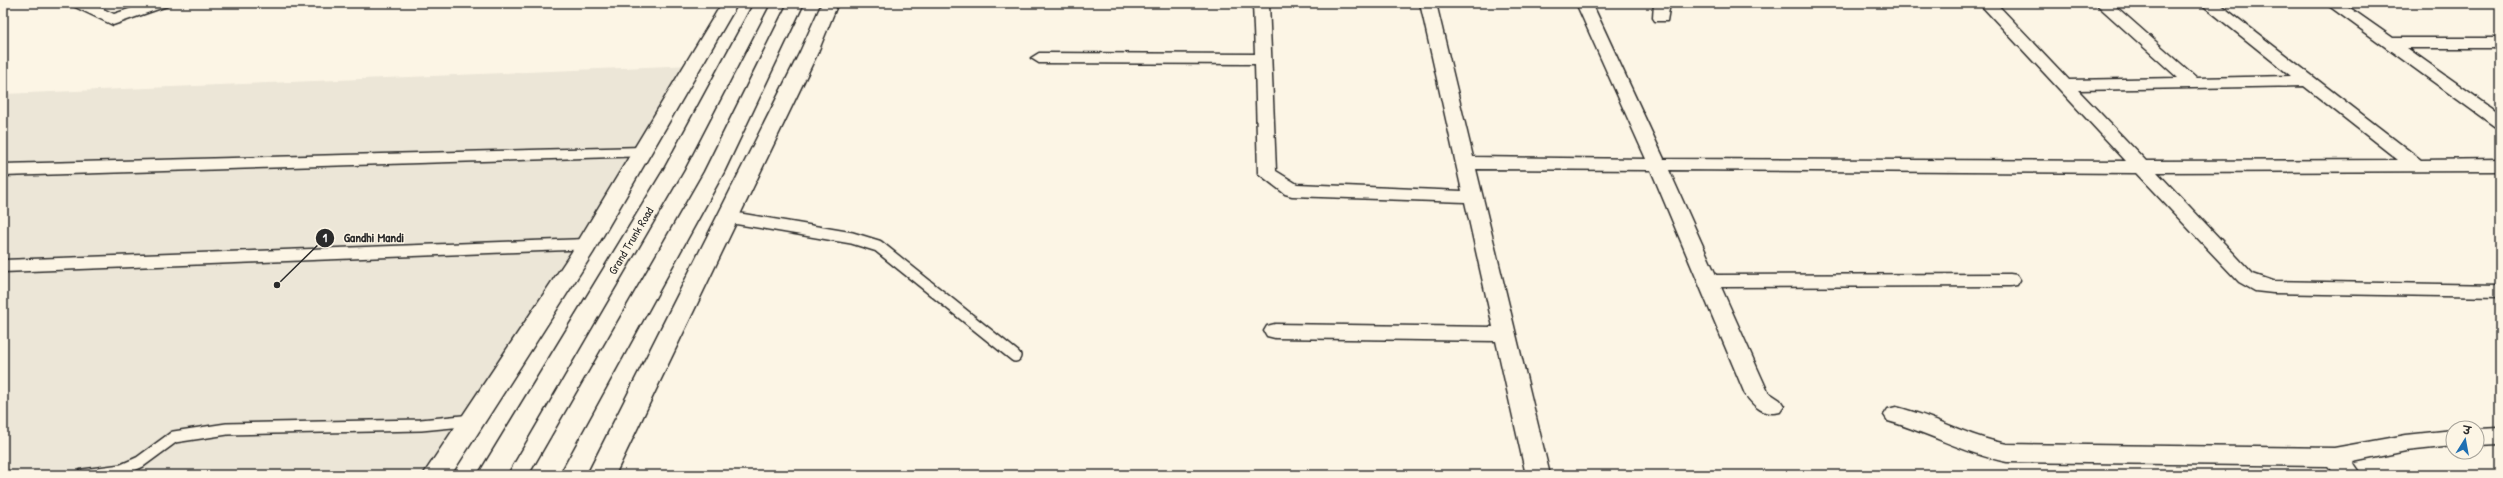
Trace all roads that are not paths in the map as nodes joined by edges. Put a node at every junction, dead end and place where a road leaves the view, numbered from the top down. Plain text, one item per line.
1 (78, 3) edge
2 (162, 3) edge
3 (730, 3) edge
4 (762, 3) edge
5 (796, 3) edge
6 (830, 3) edge
7 (1261, 3) edge
8 (1428, 3) edge
9 (1584, 3) edge
10 (1986, 3) edge
11 (2103, 3) edge
12 (2208, 3) edge
13 (2333, 3) edge
14 (2390, 43) junction
15 (2500, 43) edge
16 (1039, 58) dead end
17 (1263, 59) junction
18 (2309, 81) junction
19 (2193, 83) junction
20 (2063, 85) junction
21 (2492, 110) edge
22 (2500, 122) edge
23 (642, 152) junction
24 (1466, 163) junction
25 (1658, 165) junction
26 (2500, 165) edge
27 (2417, 166) junction
28 (2142, 167) junction
29 (3, 170) edge
30 (1472, 197) junction
31 (728, 218) junction
32 (587, 245) junction
33 (3, 266) edge
34 (2010, 280) dead end
35 (1709, 281) junction
36 (2500, 291) edge
37 (1275, 331) dead end
38 (1505, 334) junction
39 (1015, 356) dead end
40 (1772, 406) dead end
41 (1896, 415) dead end
42 (472, 420) junction
43 (2500, 436) edge
44 (2485, 437) edge
45 (2445, 439) edge
46 (2334, 457) junction
47 (83, 475) edge
48 (437, 475) edge
49 (492, 475) edge
50 (544, 475) edge
51 (601, 475) edge
52 (1538, 475) edge
53 (2350, 475) edge

1 - 2 street
3 - 23 highway
4 - 49 highway, Grand Trunk Road
5 - 50 highway
6 - 31 highway
7 - 17 street
8 - 24 street
9 - 25 street
10 - 20 street
11 - 19 street
12 - 18 street
13 - 14 street
14 - 15 street
14 - 21 street
16 - 17 street
17 - 30 street
18 - 19 street
18 - 27 street
19 - 20 street
20 - 28 street
21 - 22 street
23 - 29 street
23 - 32 highway
24 - 25 street
24 - 30 street
25 - 28 street
25 - 35 street
26 - 27 street
27 - 28 street
28 - 36 street
30 - 38 street
31 - 39 lane
31 - 51 highway
32 - 33 street
32 - 42 highway
34 - 35 street
35 - 40 street
37 - 38 street
38 - 52 street
41 - 46 street
42 - 47 lane
42 - 48 highway
43 - 44 street
45 - 46 street
46 - 53 street

